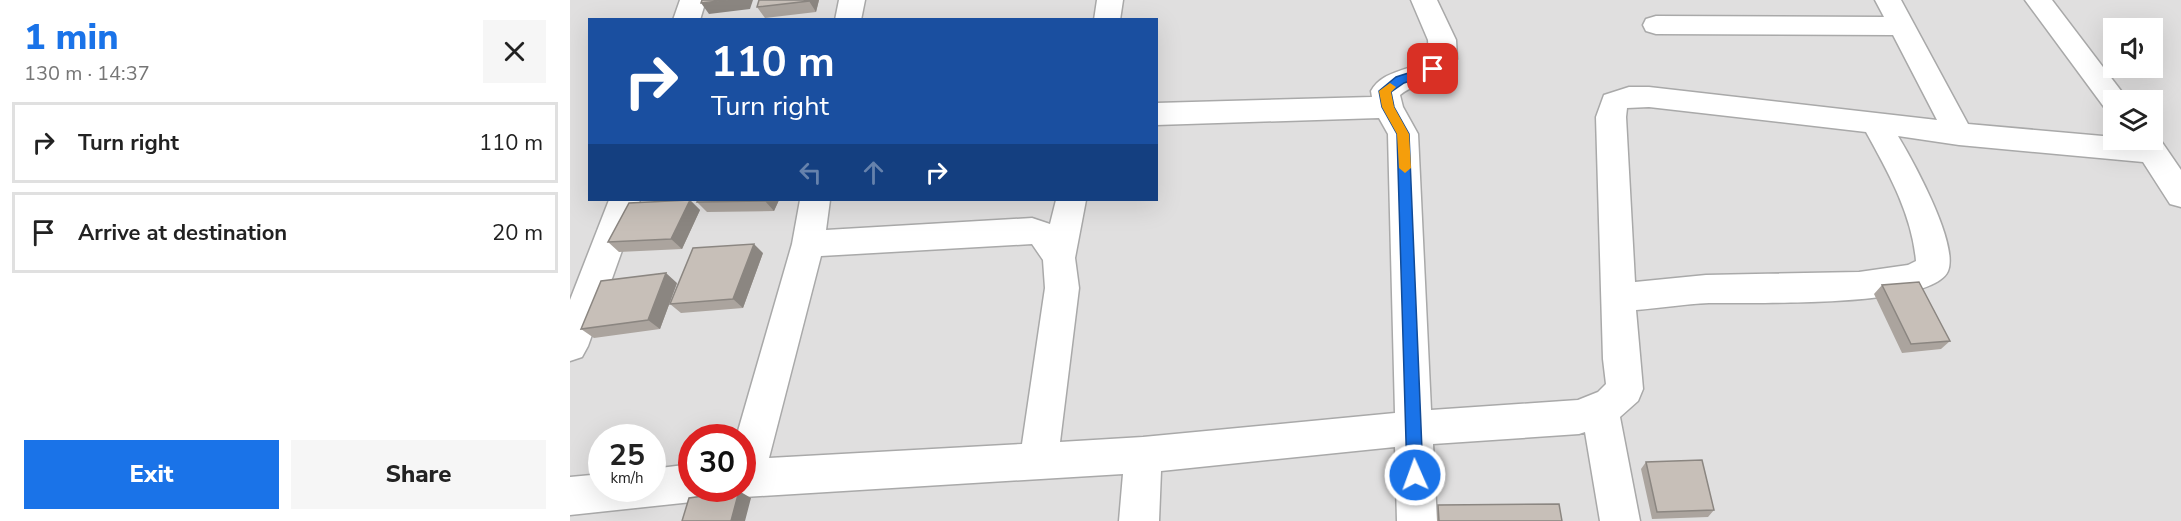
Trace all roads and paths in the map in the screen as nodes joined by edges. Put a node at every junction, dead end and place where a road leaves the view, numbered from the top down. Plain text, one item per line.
1 (693, 0) edge
2 (852, 0) edge
3 (1110, 0) edge
4 (1424, 0) edge
5 (2038, 0) edge
6 (1895, 13) edge
7 (687, 18) edge
8 (848, 18) edge
9 (1107, 18) edge
10 (1656, 25) dead end
11 (2106, 90) edge
12 (1388, 107) junction
13 (1158, 114) edge
14 (1875, 122) junction
15 (1959, 134) junction
16 (2103, 143) edge
17 (2152, 150) edge
18 (2181, 195) edge
19 (624, 201) edge
20 (815, 201) edge
21 (1071, 201) edge
22 (808, 244) junction
23 (1059, 258) junction
24 (1618, 298) junction
25 (570, 346) edge
26 (1600, 408) junction
27 (1414, 428) junction
28 (756, 431) edge
29 (1143, 455) junction
30 (1038, 461) junction
31 (756, 477) edge
32 (588, 494) edge
33 (570, 496) edge
34 (1139, 521) edge
35 (1417, 521) edge
36 (1620, 521) edge

1 - 7 street
2 - 8 street
3 - 9 street
4 - 12 street
5 - 11 street
6 - 10 street
6 - 15 street
12 - 13 street
12 - 27 street
14 - 15 street
14 - 24 street
14 - 24 street
15 - 16 street
17 - 18 street
19 - 25 street
20 - 22 street
21 - 23 street
22 - 23 street
22 - 28 street
23 - 30 street
24 - 26 street
26 - 27 street
26 - 36 street
27 - 29 street
27 - 35 street
29 - 30 street
29 - 34 street
30 - 31 street
32 - 33 street

